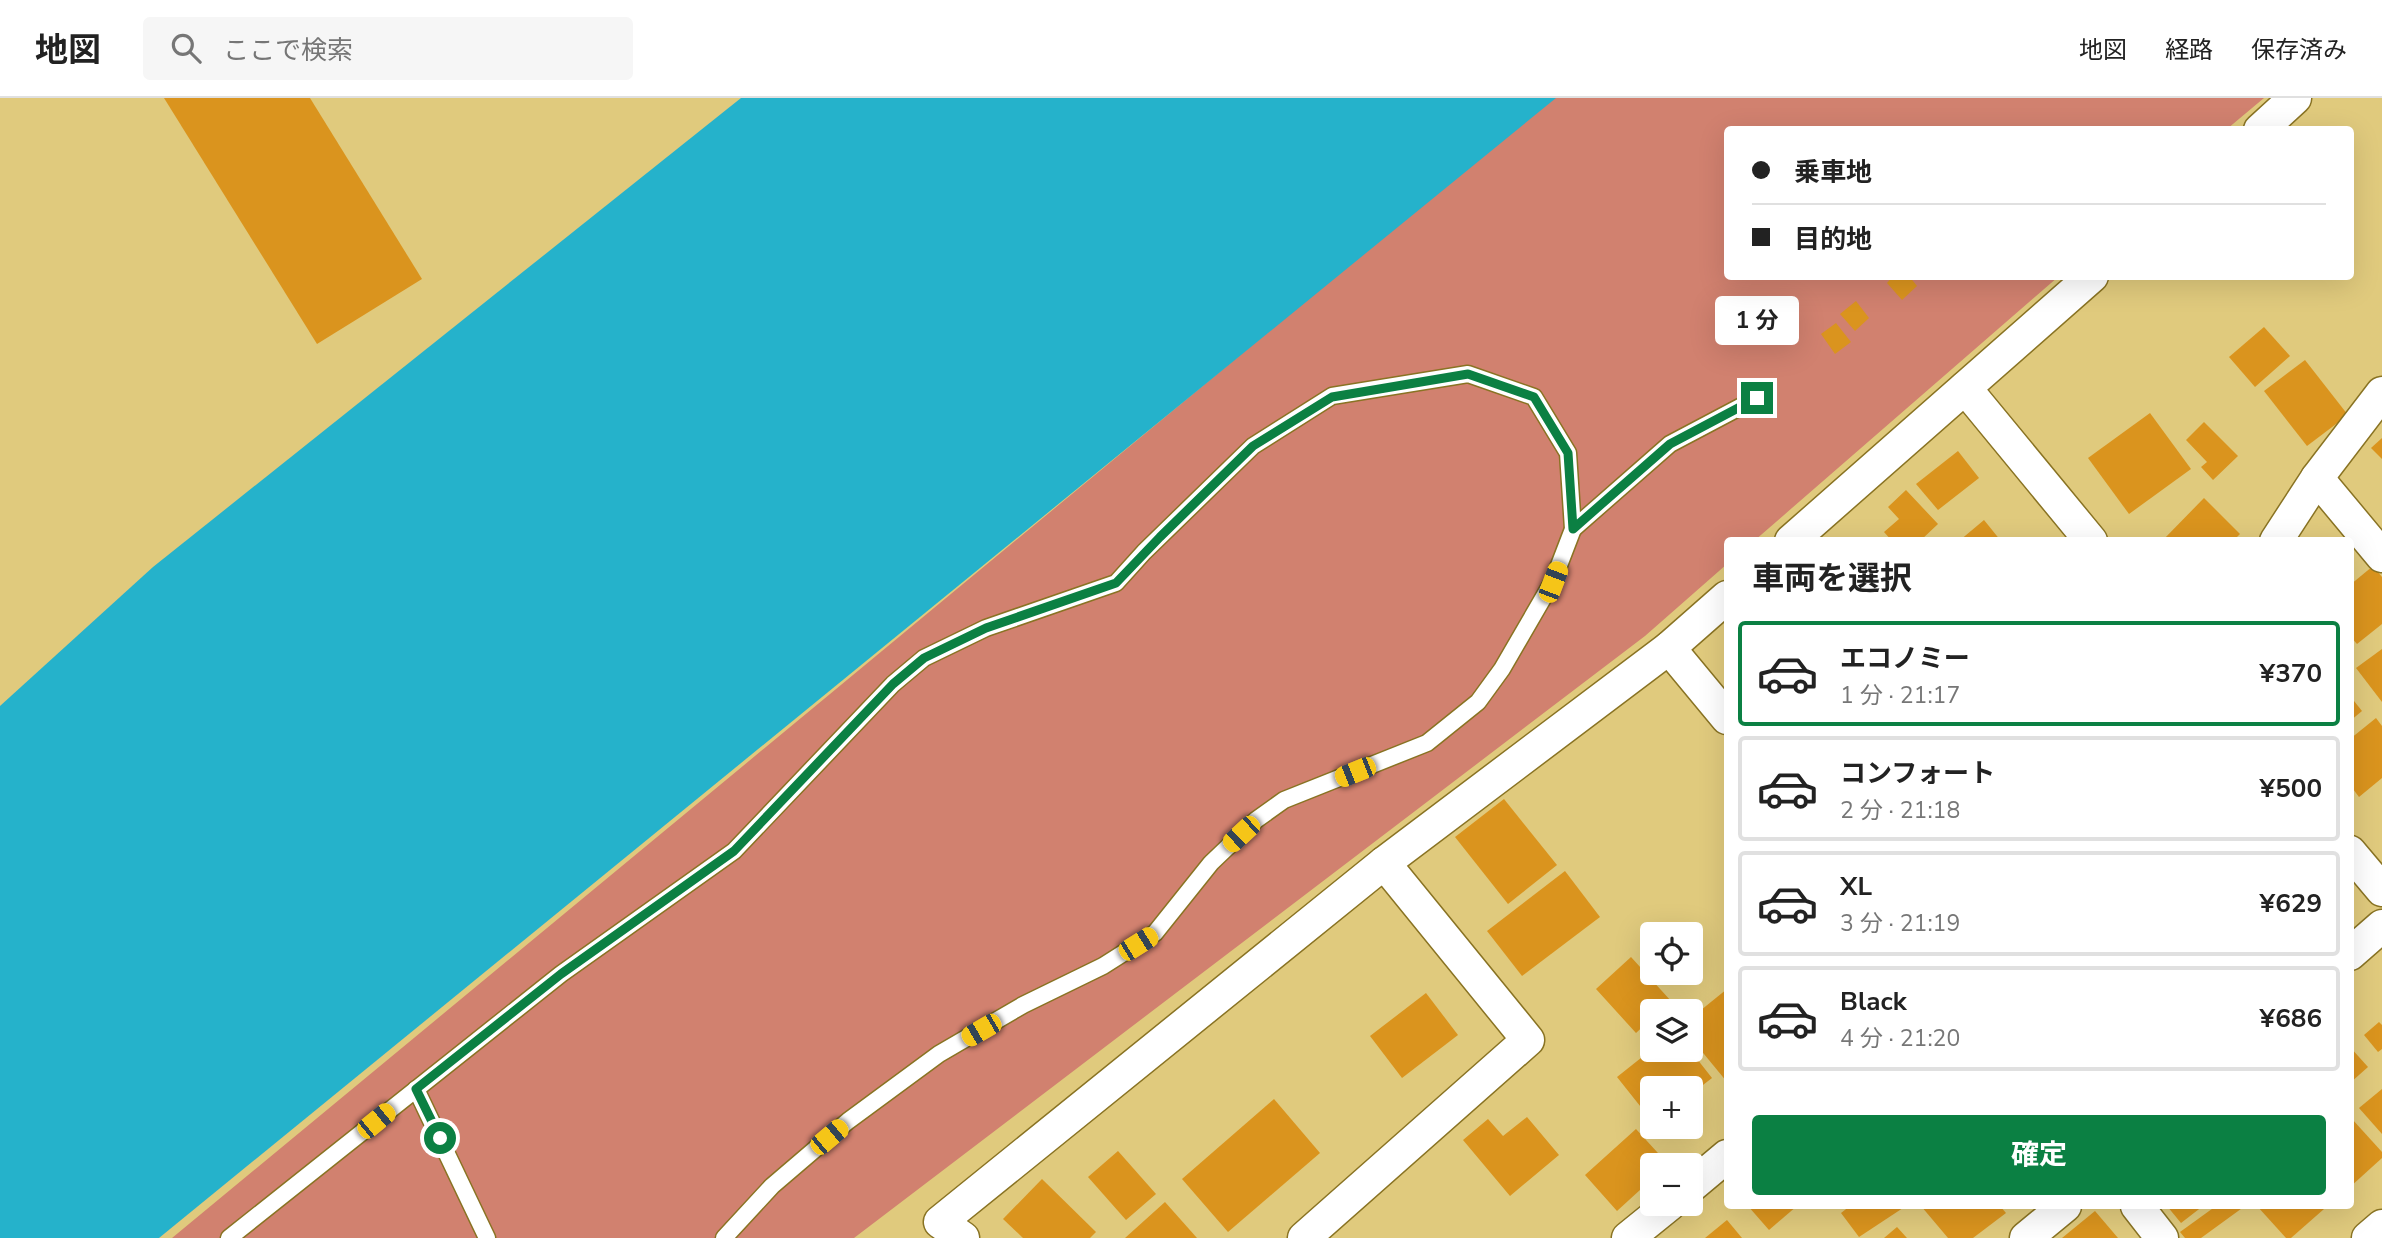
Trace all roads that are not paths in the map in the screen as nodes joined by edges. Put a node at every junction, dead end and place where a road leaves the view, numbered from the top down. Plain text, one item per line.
1 (2295, 98) edge
2 (2264, 126) edge
3 (2087, 280) edge
4 (1965, 388) junction
5 (2382, 393) edge
6 (1757, 398) dead end
7 (2317, 478) junction
8 (1573, 529) junction
9 (1796, 537) edge
10 (2088, 537) edge
11 (2279, 537) edge
12 (2382, 556) edge
13 (1724, 600) edge
14 (1669, 648) junction
15 (1724, 714) edge
16 (2354, 857) edge
17 (1384, 863) junction
18 (2382, 890) edge
19 (2382, 926) edge
20 (2354, 950) edge
21 (416, 1089) junction
22 (1724, 1159) edge
23 (1703, 1176) edge
24 (2061, 1209) edge
25 (2139, 1209) edge
26 (1655, 1216) edge
27 (2382, 1227) edge
28 (229, 1238) edge
29 (487, 1238) edge
30 (724, 1238) edge
31 (963, 1238) edge
32 (1304, 1238) edge
33 (1628, 1238) edge
34 (2026, 1238) edge
35 (2162, 1238) edge
36 (2368, 1238) edge

1 - 2 street
3 - 4 street
4 - 9 street
4 - 10 street
5 - 7 street
6 - 8 lane
7 - 11 street
7 - 12 street
8 - 21 lane
8 - 30 lane
13 - 14 street
14 - 15 street
14 - 17 street
16 - 18 street
17 - 31 street
17 - 32 street
19 - 20 street
21 - 28 lane
21 - 29 lane
22 - 23 street
24 - 34 street
25 - 35 street
26 - 33 street
27 - 36 street

